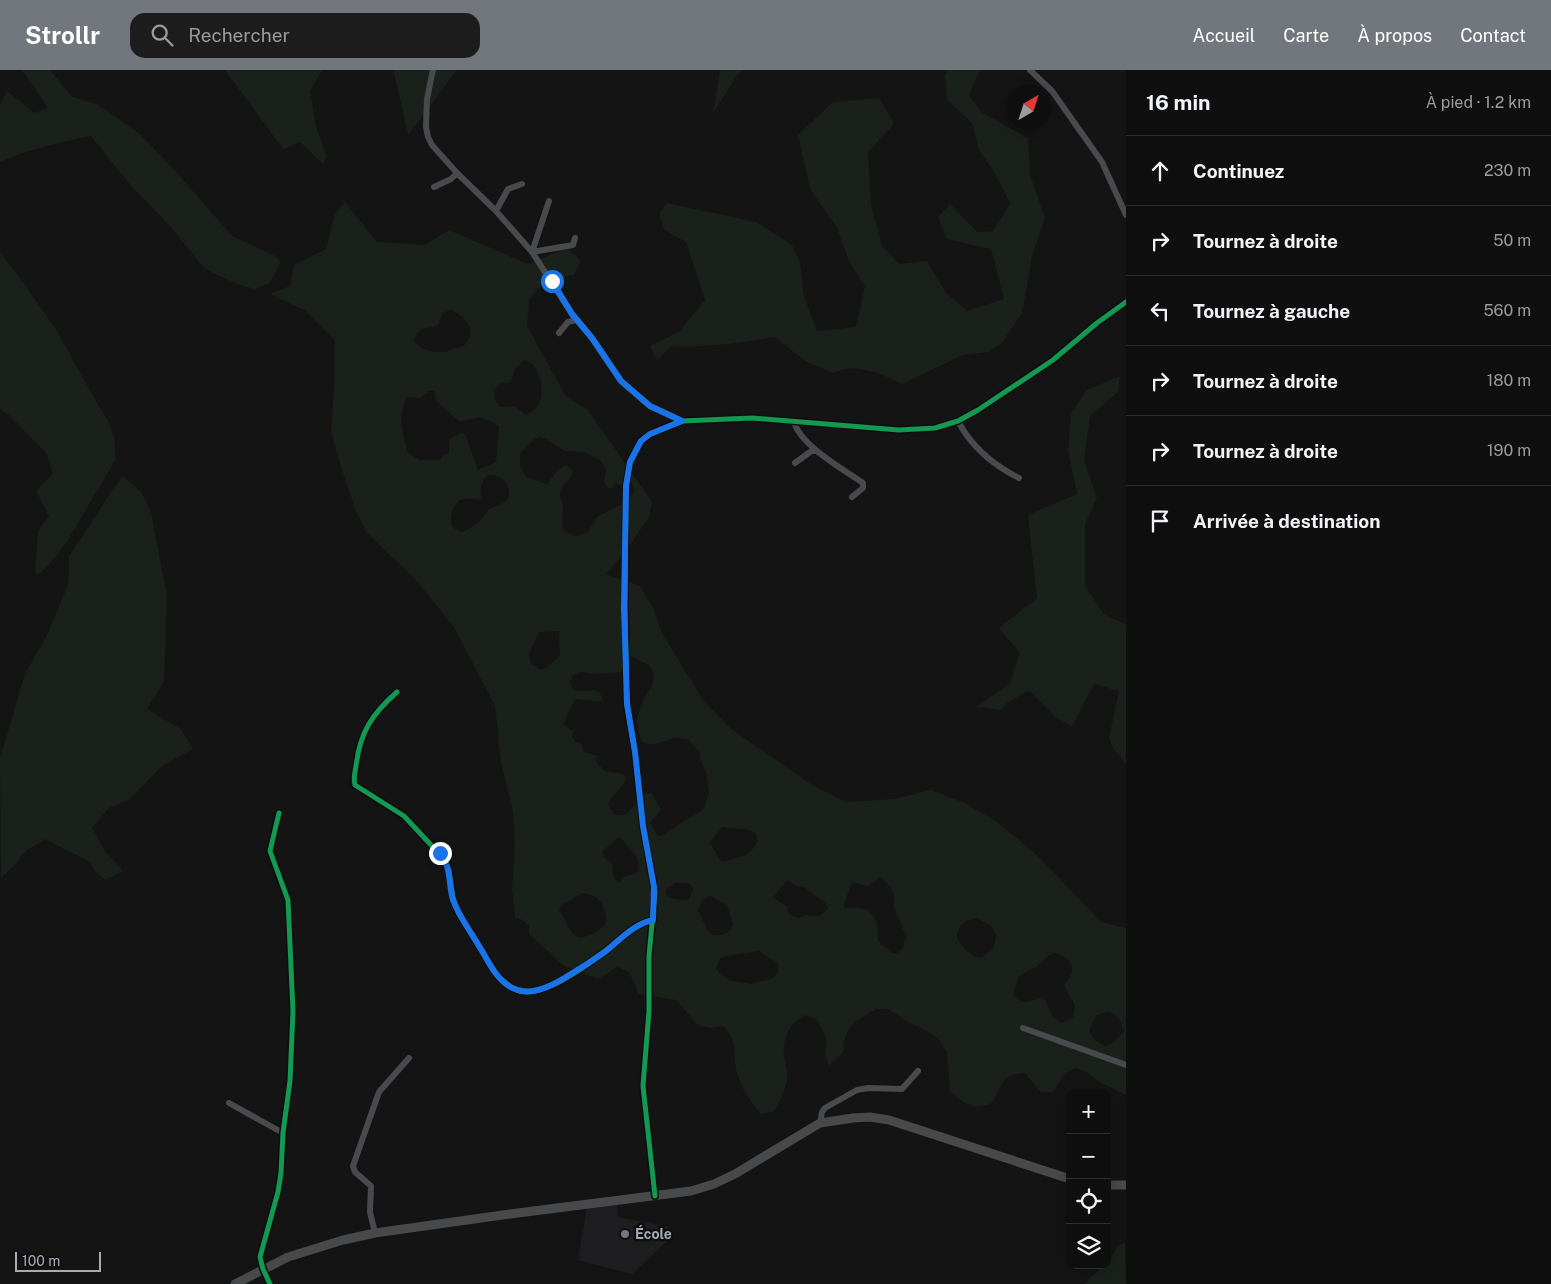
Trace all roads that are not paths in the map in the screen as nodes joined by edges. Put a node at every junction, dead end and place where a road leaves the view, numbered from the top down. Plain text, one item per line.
1 (433, 70) edge
2 (1030, 70) edge
3 (457, 173) junction
4 (522, 184) dead end
5 (434, 187) dead end
6 (549, 201) dead end
7 (496, 211) junction
8 (1126, 215) edge
9 (575, 238) dead end
10 (532, 252) junction
11 (1126, 302) edge
12 (576, 320) junction
13 (559, 333) dead end
14 (682, 421) junction
15 (958, 421) junction
16 (794, 422) junction
17 (816, 450) junction
18 (795, 463) dead end
19 (1019, 478) dead end
20 (852, 497) dead end
21 (397, 692) dead end
22 (279, 813) dead end
23 (653, 920) junction
24 (1023, 1028) dead end
25 (409, 1058) dead end
26 (1126, 1065) edge
27 (918, 1070) dead end
28 (229, 1103) dead end
29 (820, 1124) junction
30 (283, 1133) junction
31 (1066, 1178) edge
32 (1111, 1185) edge
33 (1126, 1185) edge
34 (655, 1196) junction
35 (375, 1233) junction
36 (263, 1269) junction
37 (235, 1284) edge
38 (270, 1284) edge

1 - 3 street
2 - 8 street
3 - 5 street
3 - 7 street
4 - 7 street
6 - 10 street
7 - 10 street
9 - 10 street
10 - 12 street
11 - 15 street
12 - 13 street
12 - 14 street
14 - 16 street
14 - 23 street
15 - 16 street
15 - 19 street
16 - 17 street
17 - 18 street
17 - 20 street
21 - 23 street
22 - 30 street
23 - 34 street
24 - 26 street
25 - 35 street
27 - 29 street
28 - 30 street
29 - 31 main road
29 - 34 main road
30 - 36 street
32 - 33 main road
34 - 35 main road
35 - 36 main road
36 - 37 main road
36 - 38 street

